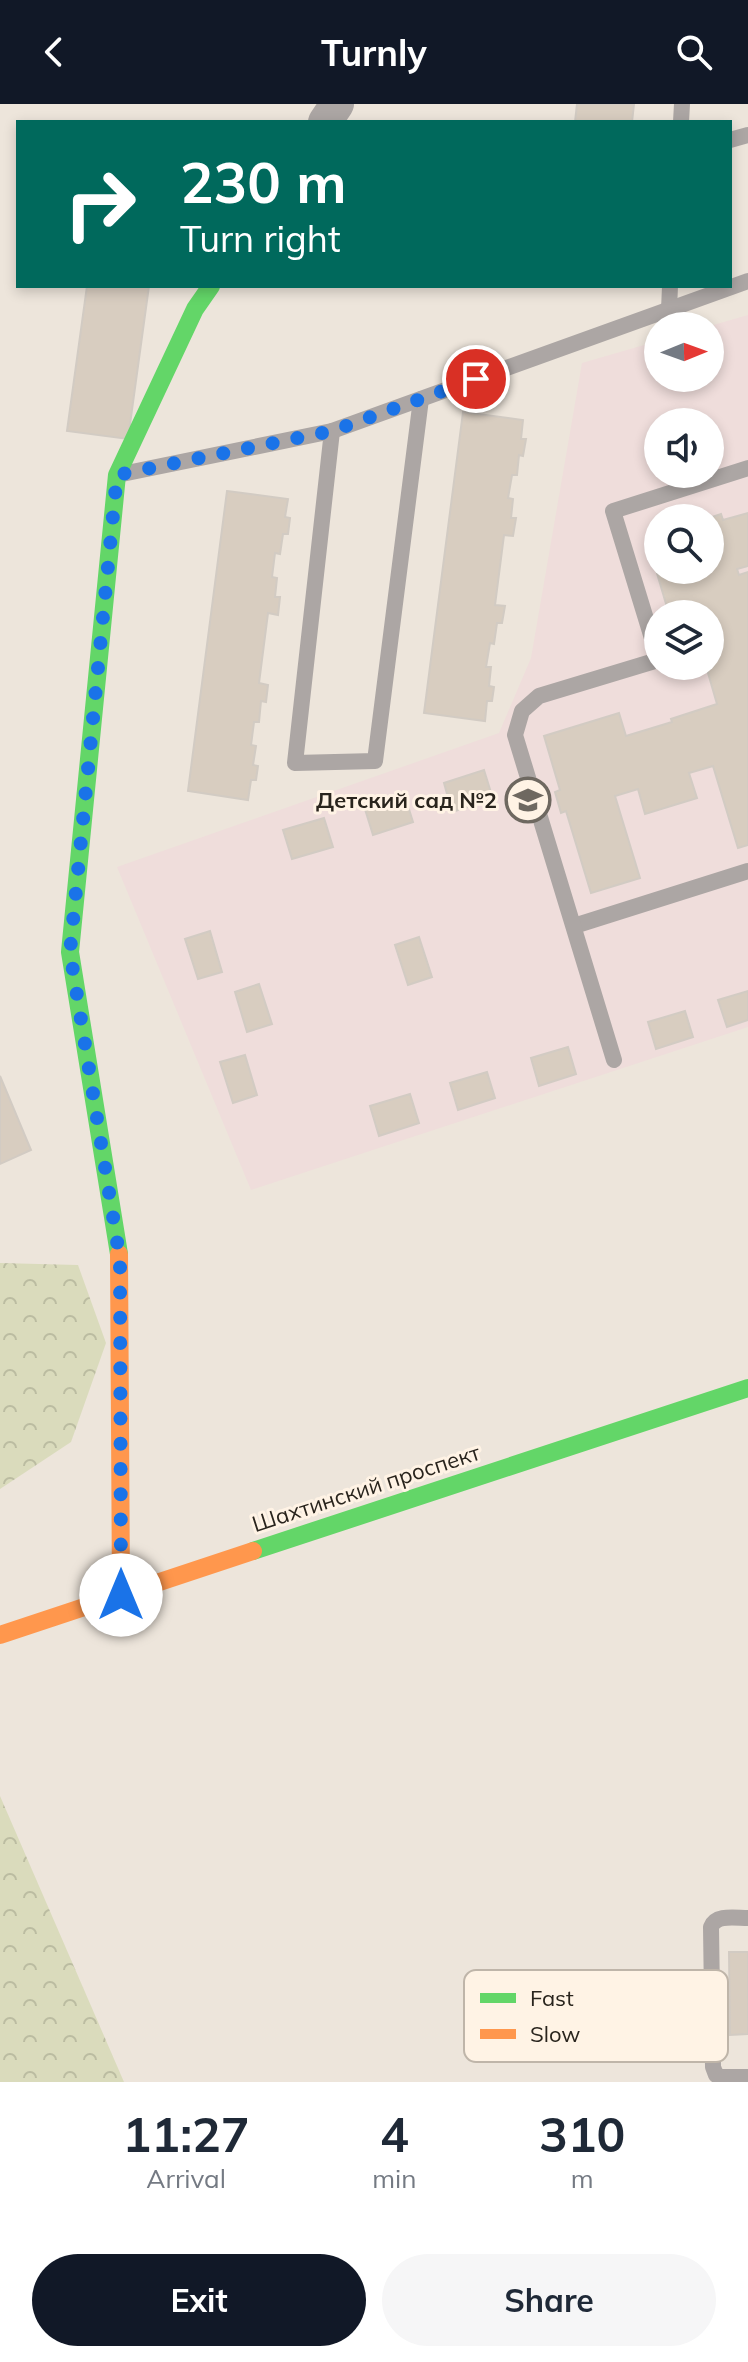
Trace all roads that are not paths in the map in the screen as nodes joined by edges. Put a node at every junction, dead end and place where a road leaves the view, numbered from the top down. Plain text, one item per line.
1 (210, 288) edge
2 (670, 288) edge
3 (729, 288) edge
4 (669, 310) junction
5 (421, 399) junction
6 (332, 431) junction
7 (748, 468) edge
8 (117, 475) junction
9 (644, 613) edge
10 (644, 663) edge
11 (748, 871) edge
12 (574, 926) junction
13 (614, 1060) dead end
14 (748, 1388) edge
15 (121, 1595) junction
16 (0, 1635) edge
17 (748, 1918) edge
18 (712, 1970) edge
19 (713, 2062) edge
20 (748, 2077) edge

1 - 8 street
2 - 4 lane
3 - 4 lane
4 - 5 lane
5 - 6 lane
5 - 6 lane
6 - 8 lane
7 - 9 lane
8 - 15 street
10 - 12 lane
11 - 12 lane
12 - 13 lane
14 - 15 street, Шахтинский проспект
15 - 16 street, Шахтинский проспект
17 - 18 lane
19 - 20 lane

